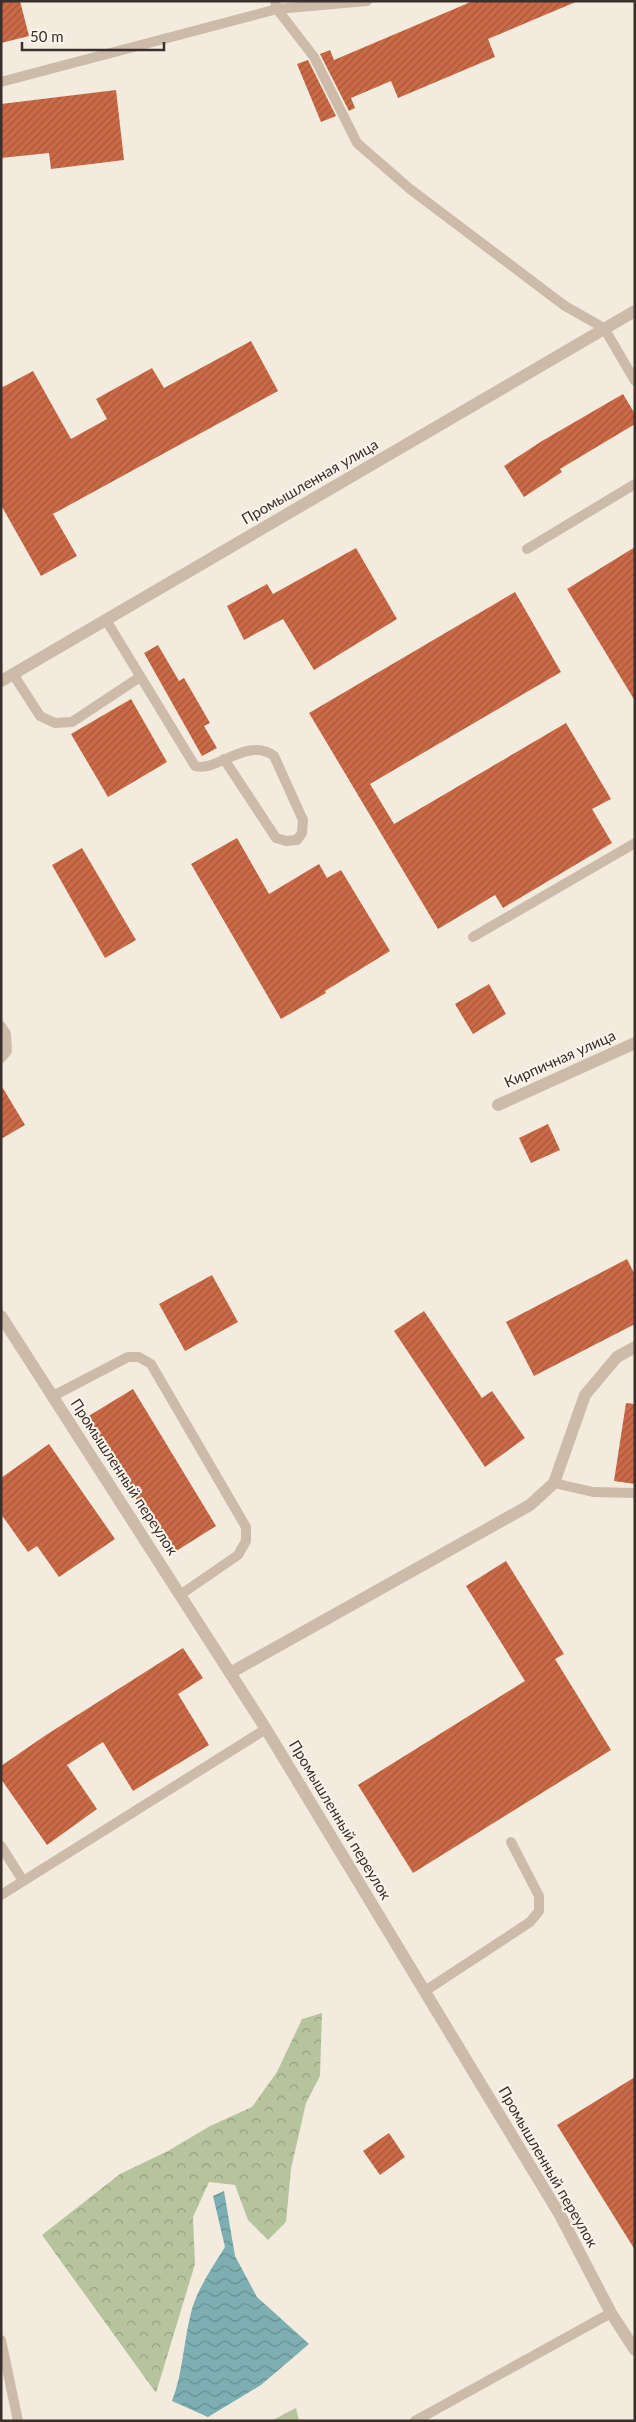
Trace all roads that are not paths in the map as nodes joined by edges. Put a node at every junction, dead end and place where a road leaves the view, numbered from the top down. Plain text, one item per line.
1 (367, 1) edge
2 (276, 5) edge
3 (1, 82) edge
4 (635, 311) edge
5 (604, 328) junction
6 (635, 381) edge
7 (635, 484) edge
8 (527, 549) dead end
9 (106, 620) junction
10 (13, 674) junction
11 (140, 677) junction
12 (1, 681) edge
13 (224, 759) junction
14 (635, 843) edge
15 (473, 937) dead end
16 (1, 1026) edge
17 (635, 1043) edge
18 (1, 1058) edge
19 (498, 1105) dead end
20 (1, 1316) edge
21 (635, 1347) edge
22 (53, 1396) junction
23 (554, 1483) junction
24 (635, 1492) edge
25 (180, 1595) junction
26 (230, 1673) junction
27 (266, 1729) junction
28 (511, 1842) dead end
29 (1, 1846) edge
30 (23, 1881) junction
31 (1, 1895) edge
32 (425, 1991) junction
33 (611, 2313) junction
34 (1, 2340) edge
35 (635, 2350) edge
36 (18, 2421) edge
37 (415, 2421) edge

1 - 2 lane
2 - 3 lane
2 - 5 lane
4 - 5 street, Промышленная улица
5 - 6 lane
5 - 9 street, Промышленная улица
7 - 8 lane
9 - 10 street, Промышленная улица
9 - 11 lane
10 - 11 lane
10 - 12 street, Промышленная улица
11 - 13 lane
13 - 13 lane
14 - 15 lane
16 - 18 lane
17 - 19 street, Кирпичная улица
20 - 22 street, Промышленный переулок
21 - 23 street
22 - 25 street, Промышленный переулок
22 - 25 lane
23 - 24 lane
23 - 26 street
25 - 26 street, Промышленный переулок
26 - 27 street, Промышленный переулок
27 - 30 lane
27 - 32 street, Промышленный переулок
28 - 32 lane
29 - 30 lane
30 - 31 lane
32 - 33 street, Промышленный переулок
33 - 35 street, Промышленный переулок
33 - 37 lane
34 - 36 lane

